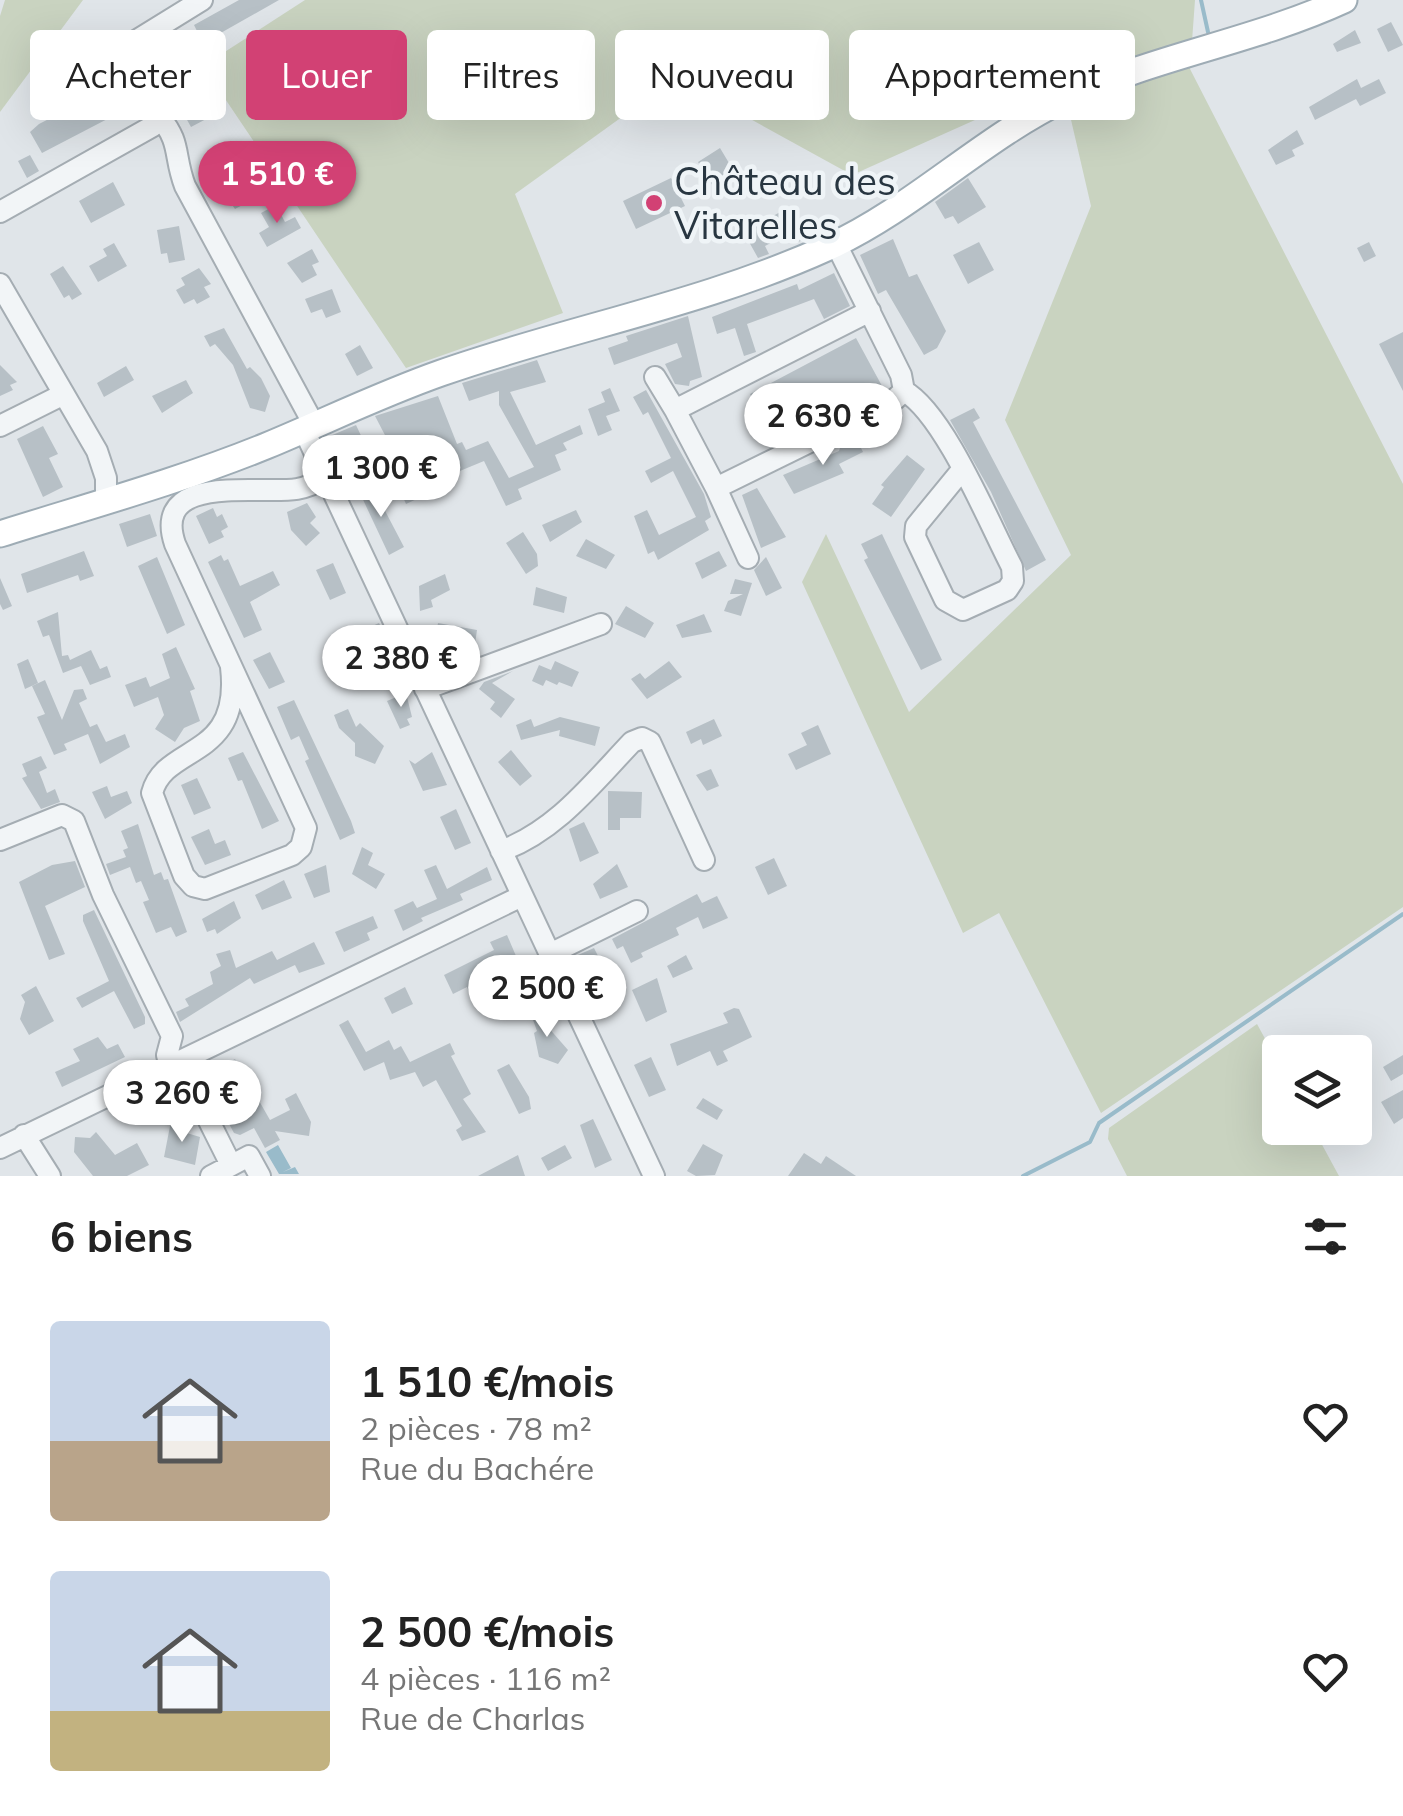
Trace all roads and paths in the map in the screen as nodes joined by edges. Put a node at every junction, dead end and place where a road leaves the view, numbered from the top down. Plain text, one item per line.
1 (202, 0) edge
2 (1316, 0) edge
3 (1344, 0) edge
4 (153, 30) edge
5 (1236, 38) junction
6 (156, 120) edge
7 (161, 120) edge
8 (0, 212) edge
9 (836, 244) junction
10 (0, 284) edge
11 (870, 312) junction
12 (655, 377) dead end
13 (904, 391) junction
14 (64, 394) junction
15 (675, 410) junction
16 (0, 426) edge
17 (308, 426) junction
18 (961, 471) junction
19 (326, 477) junction
20 (716, 488) junction
21 (106, 500) junction
22 (0, 534) edge
23 (748, 558) dead end
24 (601, 624) dead end
25 (231, 667) junction
26 (425, 689) junction
27 (228, 717) junction
28 (260, 728) junction
29 (0, 840) edge
30 (501, 852) junction
31 (704, 860) dead end
32 (522, 896) junction
33 (637, 911) dead end
34 (550, 954) junction
35 (172, 1065) junction
36 (24, 1135) junction
37 (0, 1148) edge
38 (232, 1165) junction
39 (50, 1176) edge
40 (211, 1176) edge
41 (260, 1176) edge
42 (654, 1176) edge

1 - 4 street
2 - 5 main road
3 - 5 main road
5 - 9 main road
6 - 8 street
7 - 17 street
9 - 11 street
9 - 17 main road
10 - 14 street
11 - 13 street
11 - 15 street
12 - 15 street
13 - 18 street
13 - 20 street
14 - 16 street
14 - 21 street
15 - 20 street
17 - 19 street
17 - 21 main road
18 - 18 street
19 - 25 street
19 - 26 street
20 - 23 street
21 - 22 main road
24 - 26 street
25 - 27 street
25 - 28 street
26 - 30 street
27 - 28 street
27 - 28 street
29 - 35 street
30 - 31 street
30 - 32 street
32 - 34 street
32 - 35 street
33 - 34 street
34 - 42 street
35 - 36 street
35 - 38 street
36 - 37 street
36 - 39 street
38 - 40 street
38 - 41 street

